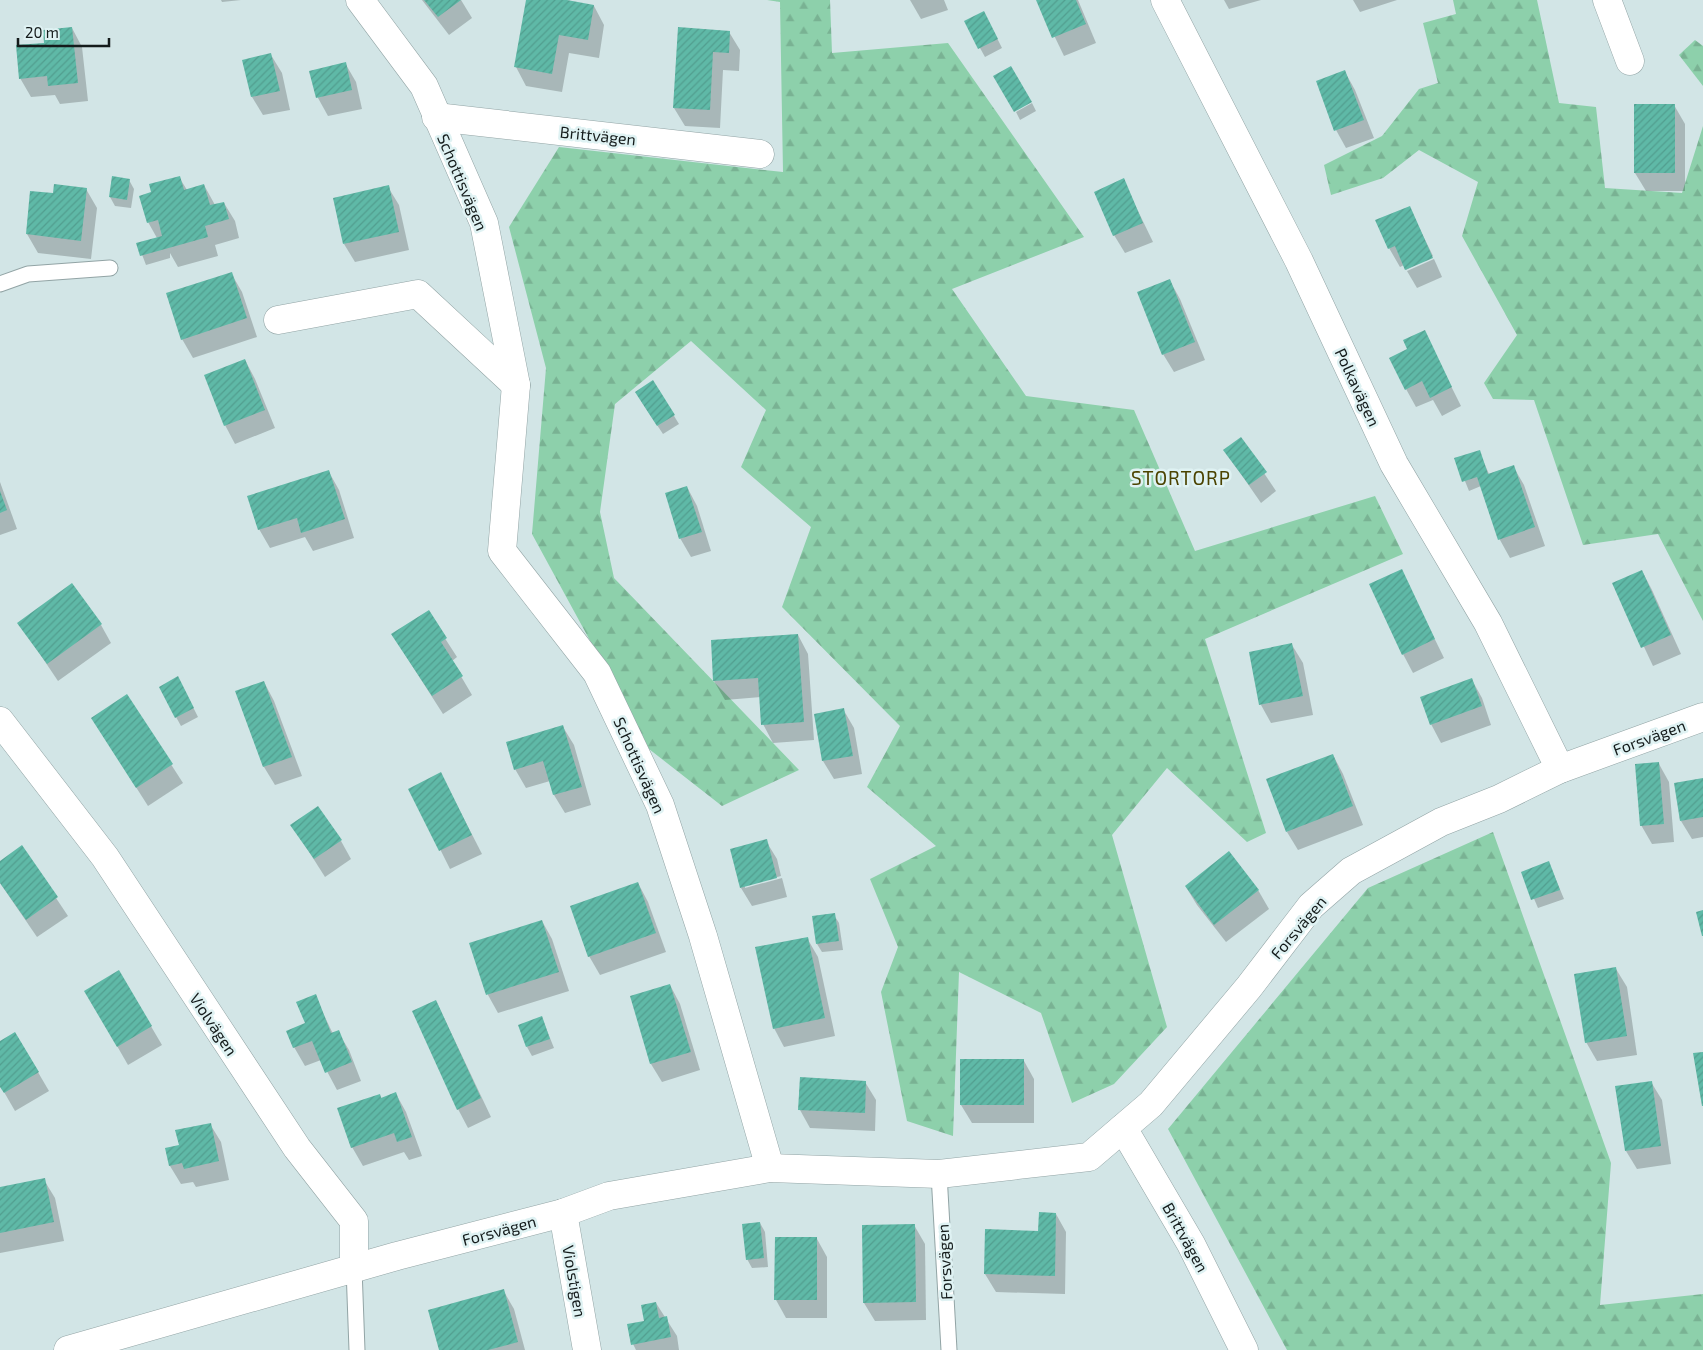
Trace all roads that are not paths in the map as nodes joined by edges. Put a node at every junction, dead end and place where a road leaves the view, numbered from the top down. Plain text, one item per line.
1 (360, 0) edge
2 (1165, 0) edge
3 (1607, 0) edge
4 (1630, 61) dead end
5 (436, 117) junction
6 (760, 154) dead end
7 (110, 268) dead end
8 (0, 284) edge
9 (278, 320) dead end
10 (516, 385) junction
11 (1703, 717) edge
12 (0, 721) edge
13 (1560, 770) junction
14 (1123, 1128) junction
15 (770, 1168) junction
16 (939, 1174) junction
17 (564, 1213) junction
18 (354, 1268) junction
19 (68, 1350) edge
20 (357, 1350) edge
21 (587, 1350) edge
22 (949, 1350) edge
23 (1244, 1350) edge

1 - 5 street, Schottisvägen
2 - 13 street, Polkavägen
3 - 4 street
5 - 6 street, Brittvägen
5 - 10 street, Schottisvägen
7 - 8 lane
9 - 10 street
10 - 15 street, Schottisvägen
11 - 13 street, Forsvägen
12 - 18 street, Violvägen
13 - 14 street, Forsvägen
14 - 16 street, Forsvägen
14 - 23 street, Brittvägen
15 - 16 street, Forsvägen
15 - 17 street, Forsvägen
16 - 22 lane, Forsvägen
17 - 18 street, Forsvägen
17 - 21 street, Violstigen
18 - 19 street, Forsvägen
18 - 20 lane, Violvägen

